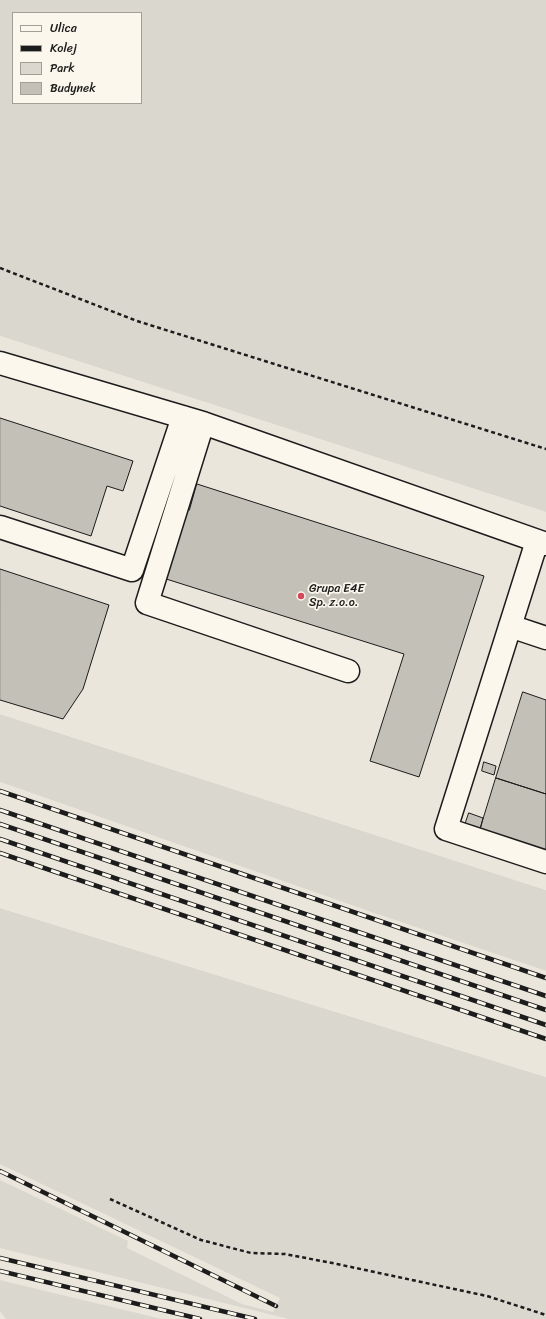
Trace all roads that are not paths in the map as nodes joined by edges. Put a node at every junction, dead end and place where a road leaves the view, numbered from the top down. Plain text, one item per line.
1 (0, 363) edge
2 (193, 420) junction
3 (0, 527) edge
4 (542, 543) edge
5 (510, 626) junction
6 (546, 638) edge
7 (348, 671) dead end
8 (546, 862) edge

1 - 2 lane
2 - 3 lane
2 - 4 lane
2 - 7 lane
4 - 5 lane
5 - 6 lane
5 - 8 lane

